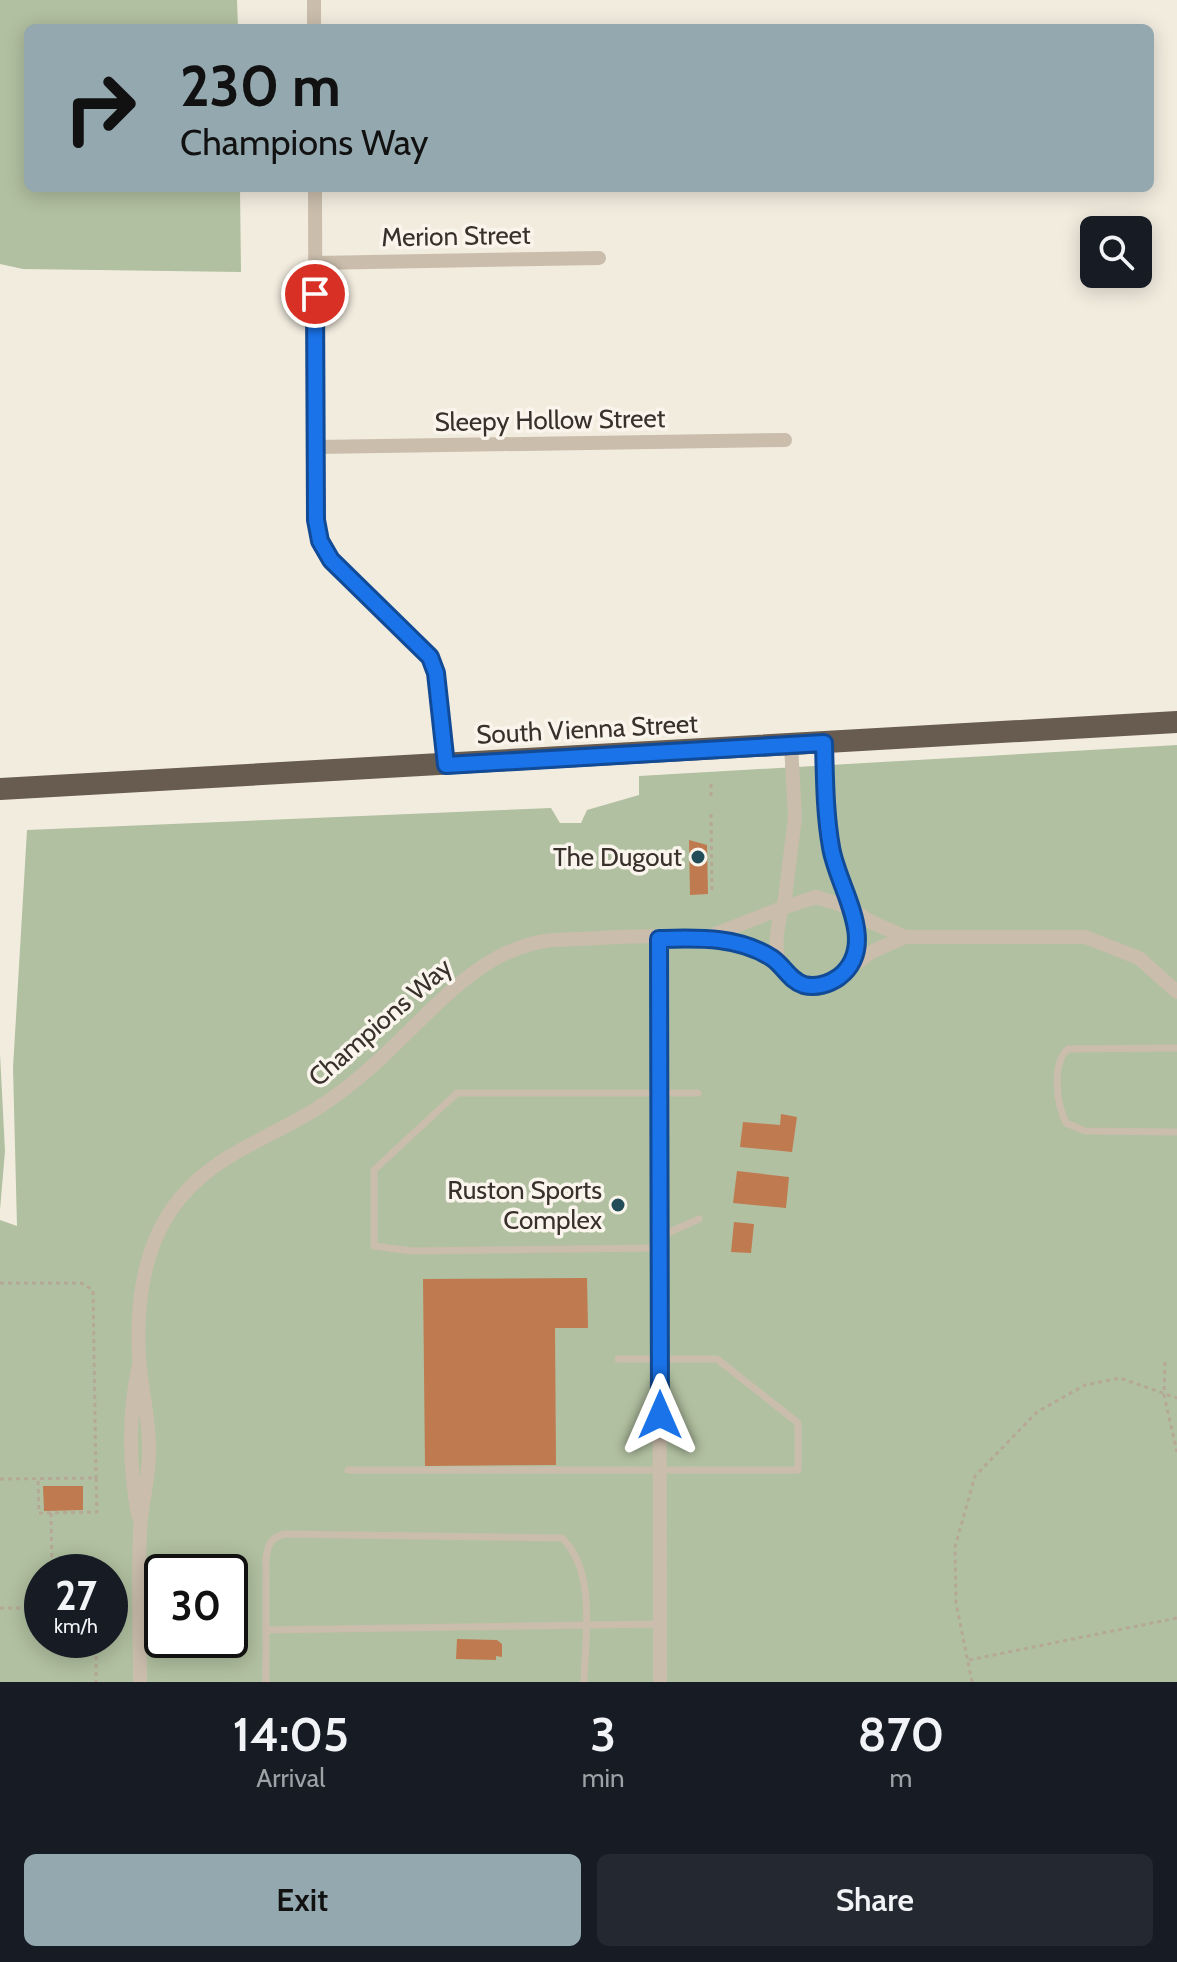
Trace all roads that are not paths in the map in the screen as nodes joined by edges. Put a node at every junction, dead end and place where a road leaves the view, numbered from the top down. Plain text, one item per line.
1 (314, 0) edge
2 (314, 24) edge
3 (315, 192) edge
4 (599, 258) dead end
5 (315, 263) junction
6 (785, 440) dead end
7 (316, 447) junction
8 (1177, 722) edge
9 (824, 743) junction
10 (791, 745) junction
11 (446, 765) junction
12 (0, 789) edge
13 (849, 906) junction
14 (783, 907) junction
15 (905, 937) junction
16 (707, 938) junction
17 (659, 939) junction
18 (779, 962) junction
19 (847, 970) junction
20 (1177, 992) edge
21 (1176, 1051) edge
22 (660, 1093) junction
23 (698, 1093) dead end
24 (1177, 1132) edge
25 (699, 1219) dead end
26 (660, 1242) junction
27 (618, 1359) dead end
28 (660, 1359) junction
29 (348, 1470) dead end
30 (660, 1470) junction
31 (660, 1624) junction
32 (585, 1625) junction
33 (266, 1630) junction
34 (140, 1682) edge
35 (266, 1682) edge
36 (584, 1682) edge
37 (660, 1682) edge

1 - 2 street
3 - 5 street
4 - 5 street, Merion Street
5 - 7 street
6 - 7 street, Sleepy Hollow Street
7 - 11 street
8 - 9 highway, South Vienna Street
9 - 10 highway, South Vienna Street
9 - 13 street
10 - 11 highway, South Vienna Street
10 - 14 street
11 - 12 highway, South Vienna Street
13 - 14 street, Champions Way
13 - 15 street, Champions Way
13 - 19 street
14 - 16 street, Champions Way
14 - 18 street
15 - 19 street, Champions Way
15 - 20 street, Champions Way
16 - 17 street, Champions Way
16 - 18 street, Champions Way
17 - 22 street
17 - 34 street, Champions Way
18 - 19 street, Champions Way
21 - 24 lane
22 - 23 lane
22 - 26 street
22 - 26 lane
25 - 26 lane
26 - 28 street
27 - 28 lane
28 - 30 street
28 - 30 lane
29 - 30 lane
30 - 31 street
31 - 32 lane
31 - 37 street
32 - 33 lane
32 - 33 lane
32 - 36 lane
33 - 35 lane

